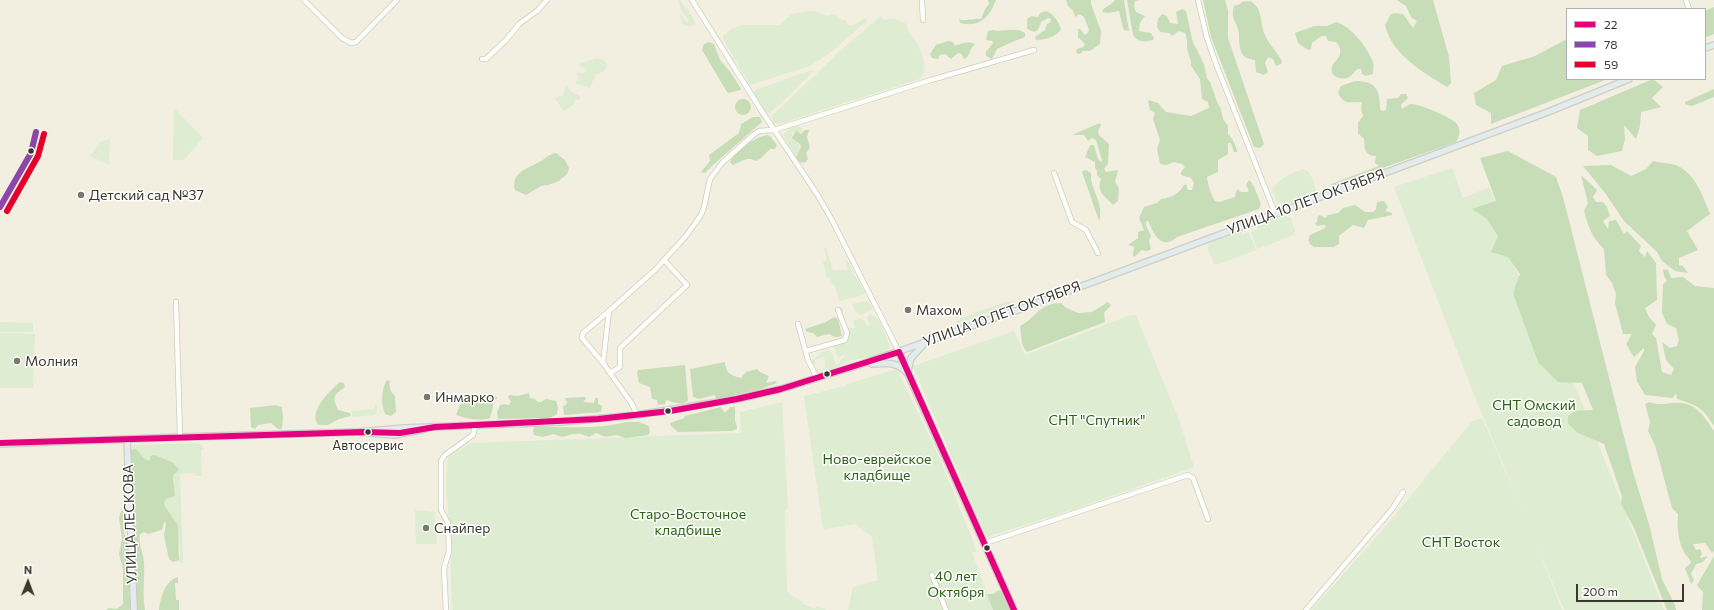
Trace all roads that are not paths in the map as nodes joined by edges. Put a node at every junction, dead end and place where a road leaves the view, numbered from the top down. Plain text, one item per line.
1 (304, 0) edge
2 (397, 0) edge
3 (547, 0) edge
4 (692, 0) edge
5 (922, 0) edge
6 (1198, 0) edge
7 (923, 20) dead end
8 (1034, 50) dead end
9 (482, 59) dead end
10 (1627, 80) edge
11 (774, 130) junction
12 (36, 132) dead end
13 (1054, 173) dead end
14 (0, 207) edge
15 (1275, 213) junction
16 (1098, 253) dead end
17 (664, 260) junction
18 (176, 302) dead end
19 (838, 310) dead end
20 (609, 311) junction
21 (798, 324) dead end
22 (930, 340) junction
23 (806, 351) junction
24 (899, 352) junction
25 (603, 363) junction
26 (862, 364) junction
27 (610, 373) junction
28 (909, 376) junction
29 (817, 378) junction
30 (637, 415) junction
31 (475, 426) junction
32 (180, 436) junction
33 (127, 439) junction
34 (1, 443) edge
35 (1403, 492) dead end
36 (1208, 519) dead end
37 (984, 543) junction
38 (932, 575) dead end
39 (134, 610) edge
40 (446, 610) edge
41 (946, 610) edge
42 (1014, 610) edge
43 (1306, 610) edge

1 - 2 street
3 - 9 street
4 - 11 street
5 - 7 street
6 - 15 street
8 - 11 street
10 - 15 main road, УЛИЦА 10 ЛЕТ ОКТЯБРЯ
11 - 17 street
11 - 24 street
12 - 14 street
13 - 16 street
15 - 22 main road, УЛИЦА 10 ЛЕТ ОКТЯБРЯ
17 - 20 street
17 - 27 street
18 - 32 street
19 - 23 street
20 - 25 street
20 - 25 street
21 - 23 street
22 - 24 main road, УЛИЦА 10 ЛЕТ ОКТЯБРЯ
22 - 28 main road
23 - 29 street
24 - 26 main road, УЛИЦА 10 ЛЕТ ОКТЯБРЯ
24 - 28 main road
25 - 27 street
26 - 28 main road
26 - 29 main road, УЛИЦА 10 ЛЕТ ОКТЯБРЯ
27 - 30 street
28 - 37 main road
29 - 30 main road, УЛИЦА 10 ЛЕТ ОКТЯБРЯ
30 - 31 main road, УЛИЦА 10 ЛЕТ ОКТЯБРЯ
31 - 32 main road, УЛИЦА 10 ЛЕТ ОКТЯБРЯ
31 - 40 street
32 - 33 main road, УЛИЦА 10 ЛЕТ ОКТЯБРЯ
33 - 34 main road, УЛИЦА 10 ЛЕТ ОКТЯБРЯ
33 - 39 main road, УЛИЦА ЛЕСКОВА
35 - 43 street
36 - 37 street
37 - 42 main road
38 - 41 street

